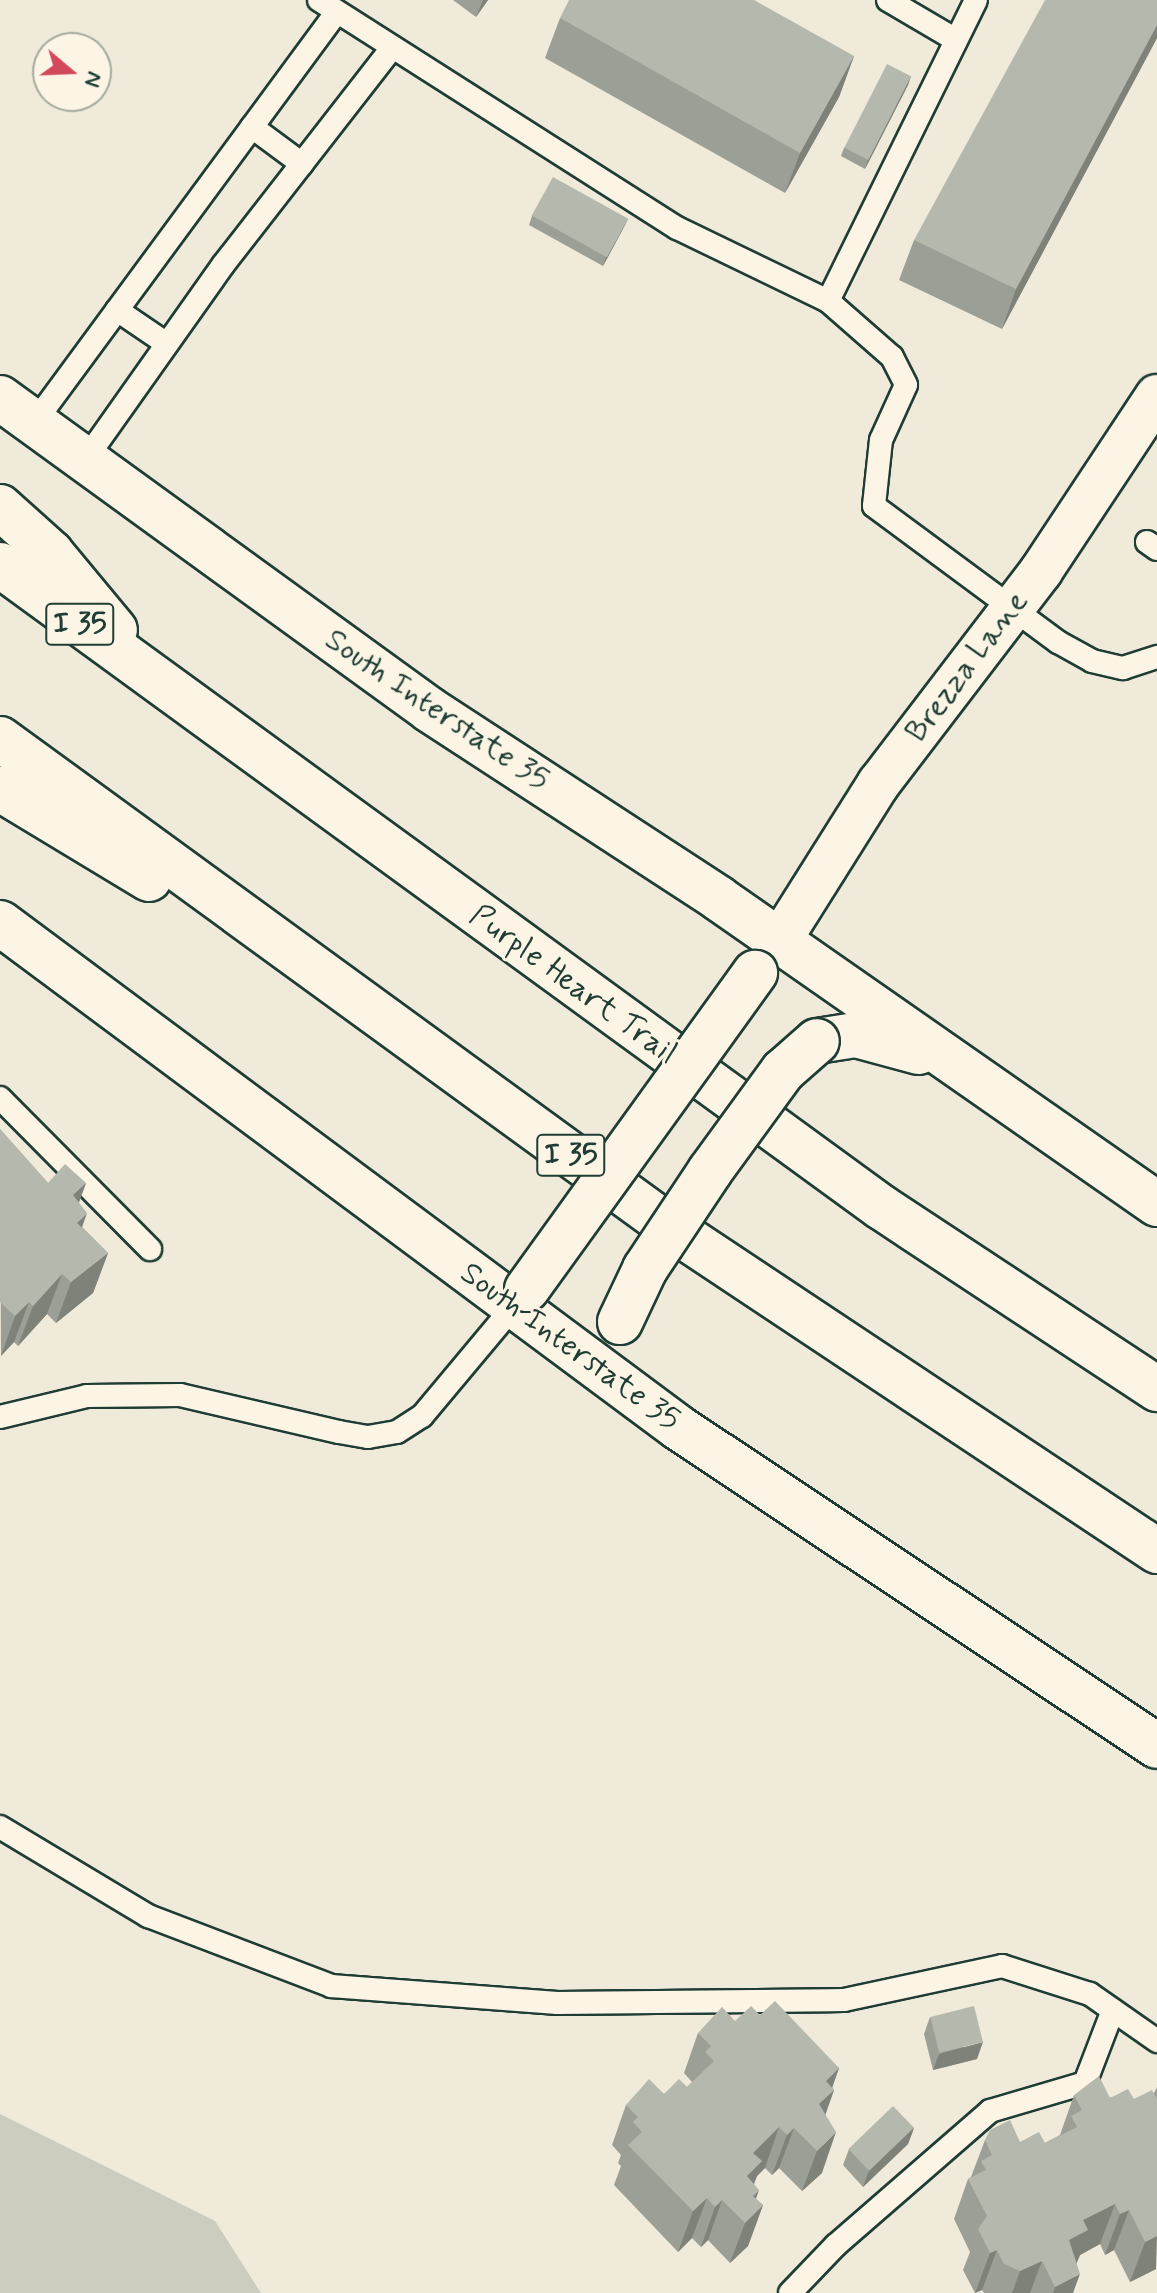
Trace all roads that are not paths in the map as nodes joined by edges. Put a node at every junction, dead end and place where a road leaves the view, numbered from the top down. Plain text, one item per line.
1 (888, 0) edge
2 (976, 0) edge
3 (328, 6) edge
4 (956, 40) junction
5 (391, 49) junction
6 (252, 127) junction
7 (302, 164) junction
8 (828, 301) junction
9 (117, 310) junction
10 (167, 344) junction
11 (1157, 396) edge
12 (17, 411) edge
13 (85, 460) junction
14 (0, 507) edge
15 (0, 565) edge
16 (1012, 607) junction
17 (1157, 657) edge
18 (159, 684) junction
19 (0, 739) edge
20 (0, 789) edge
21 (0, 923) edge
22 (768, 957) junction
23 (407, 1035) junction
24 (945, 1059) junction
25 (0, 1098) edge
26 (1157, 1204) edge
27 (150, 1249) dead end
28 (521, 1298) junction
29 (1157, 1389) edge
30 (0, 1417) edge
31 (679, 1428) junction
32 (1157, 1551) edge
33 (1157, 1746) edge
34 (0, 1827) edge
35 (1113, 2010) junction
36 (1157, 2041) edge
37 (810, 2272) junction
38 (790, 2293) edge
39 (821, 2293) edge

1 - 4 lane
2 - 4 lane
3 - 5 lane
3 - 6 lane
4 - 8 lane
5 - 7 lane
5 - 8 lane
6 - 7 lane
6 - 9 lane
7 - 10 lane
8 - 16 lane
9 - 10 lane
9 - 12 lane
10 - 13 lane
11 - 16 street, Brezza Lane
12 - 13 main road, South Interstate 35
13 - 22 main road, South Interstate 35
14 - 18 main road
15 - 18 main road, Purple Heart Trail / I 35
16 - 17 lane
16 - 22 street, Brezza Lane
18 - 29 main road, Purple Heart Trail / I 35
19 - 23 main road, I 35
20 - 23 main road
21 - 28 main road, South Interstate 35
22 - 24 main road, South Interstate 35
22 - 28 main road, bridge
23 - 32 main road, I 35
24 - 26 main road, South Interstate 35
24 - 31 main road, bridge
25 - 27 lane
28 - 30 lane
28 - 31 main road, South Interstate 35
31 - 33 main road, South Interstate 35
34 - 35 lane
35 - 36 lane
35 - 37 lane
37 - 38 lane
37 - 39 lane

